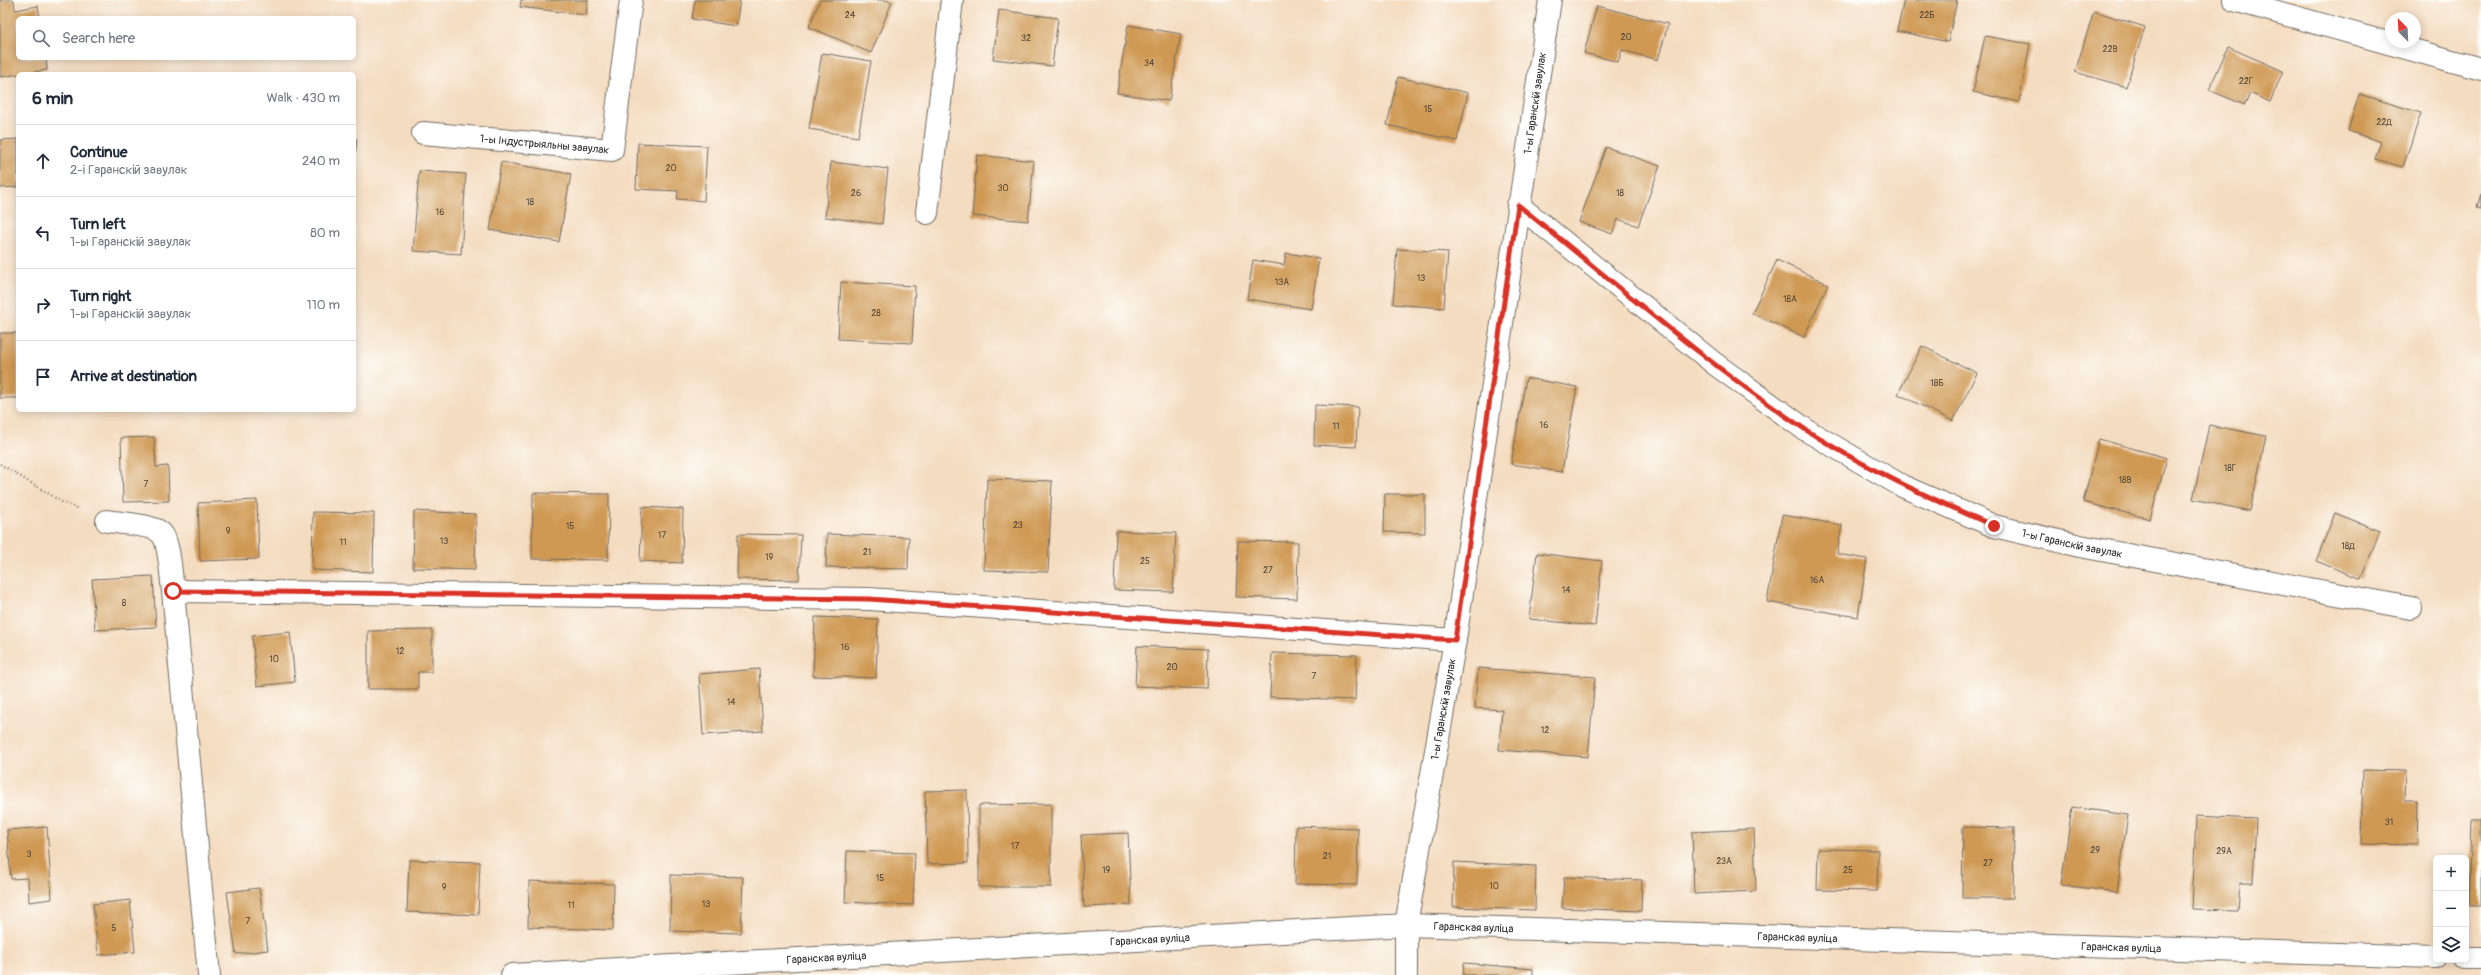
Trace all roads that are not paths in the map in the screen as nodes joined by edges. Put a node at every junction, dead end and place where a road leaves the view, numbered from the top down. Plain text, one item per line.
1 (631, 0) edge
2 (952, 0) edge
3 (1550, 0) edge
4 (2234, 0) edge
5 (2481, 69) edge
6 (422, 132) dead end
7 (1518, 205) junction
8 (927, 213) dead end
9 (107, 521) road end
10 (173, 591) junction
11 (2410, 608) dead end
12 (1455, 640) junction
13 (1406, 925) junction
14 (2433, 957) edge
15 (2469, 958) edge
16 (2481, 958) edge
17 (209, 975) edge
18 (512, 975) edge
19 (1406, 975) edge

1 - 6 street, 1-ы Індустрыяльны завулак
2 - 8 street
3 - 7 street, 1-ы Гаранскій завулак
4 - 5 street
7 - 11 street, 1-ы Гаранскій завулак
7 - 12 street, 1-ы Гаранскій завулак
9 - 10 street
10 - 12 street
10 - 17 street
12 - 13 street, 1-ы Гаранскій завулак
13 - 14 street, Гаранская вуліца
13 - 18 street, Гаранская вуліца
13 - 19 street, 1-ы Гаранскій завулак
15 - 16 street

